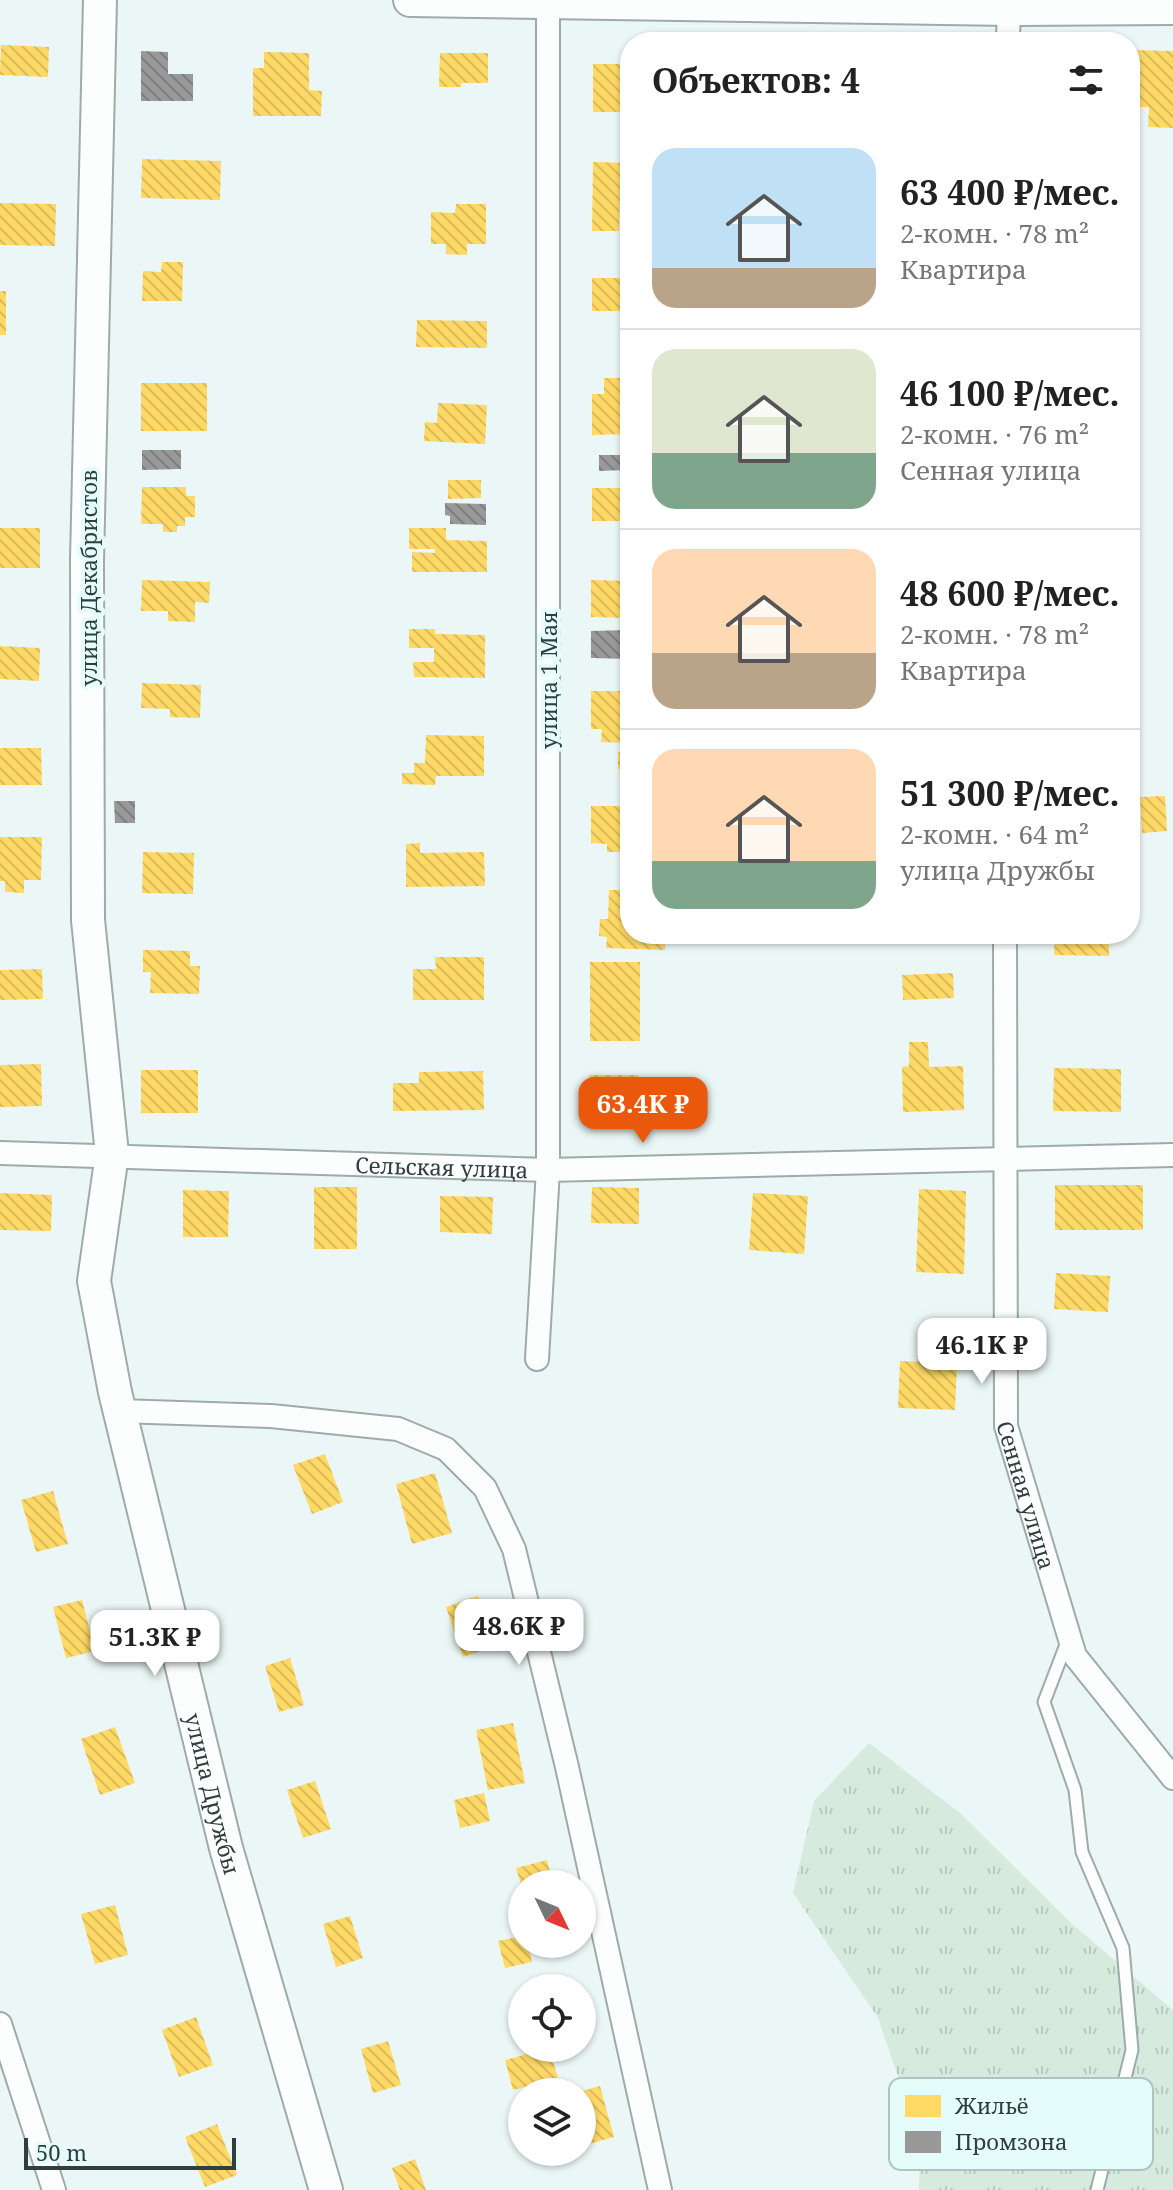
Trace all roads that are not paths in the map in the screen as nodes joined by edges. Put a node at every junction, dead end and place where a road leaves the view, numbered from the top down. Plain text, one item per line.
1 (100, 0) edge
2 (410, 0) edge
3 (548, 2) edge
4 (1009, 4) edge
5 (1173, 8) edge
6 (1008, 32) edge
7 (1005, 944) edge
8 (0, 1153) edge
9 (112, 1154) junction
10 (1173, 1155) edge
11 (1004, 1160) junction
12 (548, 1170) junction
13 (537, 1359) dead end
14 (119, 1411) junction
15 (1070, 1634) junction
16 (1173, 1778) edge
17 (0, 2024) edge
18 (1125, 2078) edge
19 (1102, 2170) edge
20 (54, 2190) edge
21 (326, 2190) edge
22 (660, 2190) edge
23 (1097, 2190) edge

1 - 9 street, улица Декабристов
2 - 3 street
3 - 4 street
3 - 12 street, улица 1 Мая
4 - 5 street
4 - 6 street
7 - 11 street, Сенная улица
8 - 9 street, Сельская улица
9 - 12 street, Сельская улица
9 - 14 street, улица Дружбы
10 - 11 street, Сельская улица
11 - 12 street, Сельская улица
11 - 15 street, Сенная улица
12 - 13 street, улица 1 Мая
14 - 21 street, улица Дружбы
14 - 22 street
15 - 16 street, Сенная улица
15 - 18 lane
17 - 20 street
19 - 23 lane

